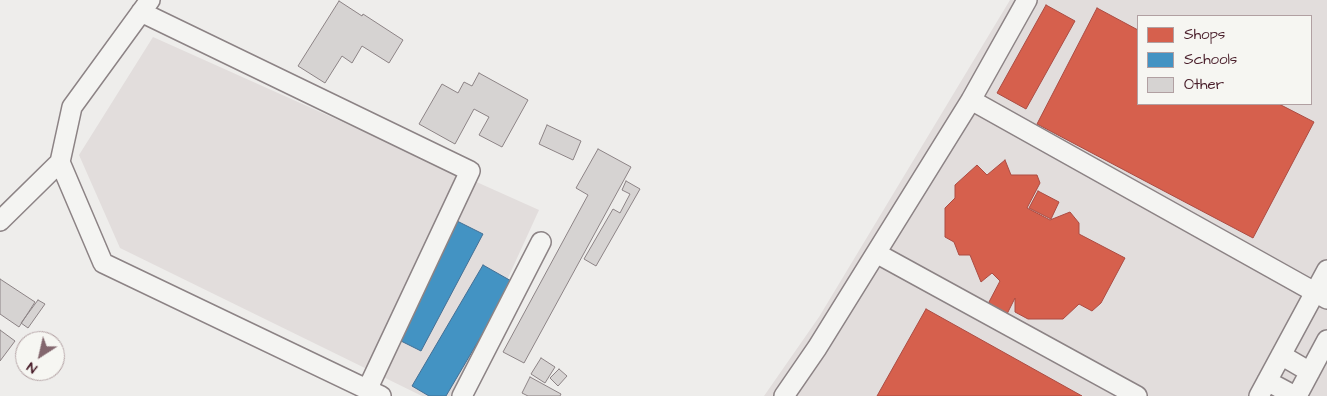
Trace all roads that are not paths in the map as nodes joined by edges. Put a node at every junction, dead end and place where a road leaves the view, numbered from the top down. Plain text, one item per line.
1 (1027, 0) edge
2 (146, 6) edge
3 (970, 100) junction
4 (60, 162) junction
5 (0, 222) edge
6 (541, 242) dead end
7 (876, 253) junction
8 (1327, 270) edge
9 (1321, 295) edge
10 (1327, 340) edge
11 (1281, 355) junction
12 (1310, 372) junction
13 (1263, 388) edge
14 (374, 393) edge
15 (462, 396) edge
16 (784, 396) edge
17 (1137, 396) edge
18 (1296, 396) edge

1 - 3 lane
2 - 4 lane
2 - 14 lane
3 - 7 lane
3 - 9 lane
4 - 5 lane
4 - 14 lane
6 - 15 lane
7 - 16 lane
7 - 17 lane
8 - 9 lane
9 - 11 lane
10 - 12 lane
11 - 12 lane
11 - 13 lane
12 - 18 lane
13 - 18 lane

